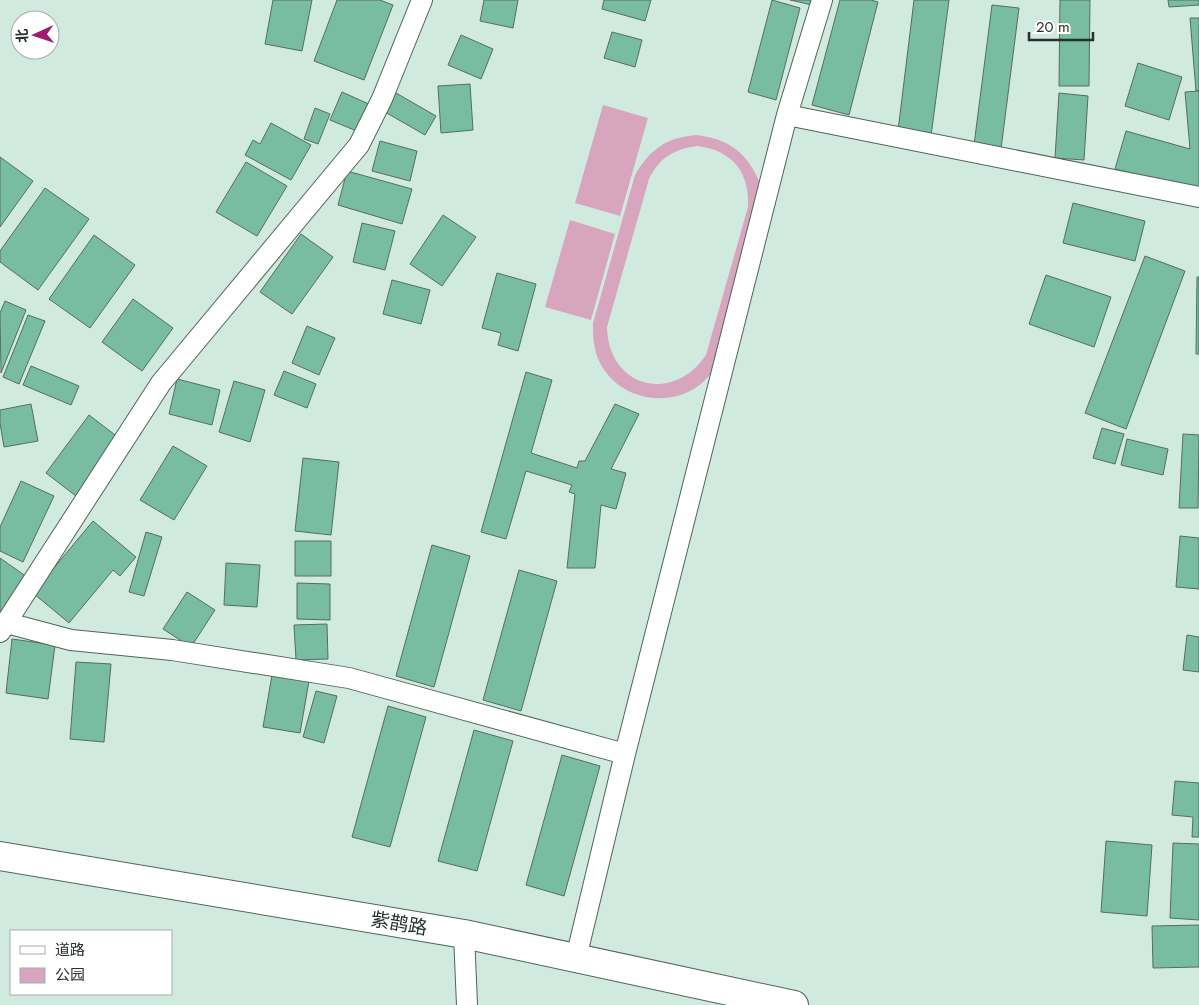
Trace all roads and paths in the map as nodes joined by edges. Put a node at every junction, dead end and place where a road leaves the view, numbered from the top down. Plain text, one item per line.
1 (422, 0) edge
2 (822, 0) edge
3 (787, 115) junction
4 (1199, 197) edge
5 (3, 627) edge
6 (625, 754) junction
7 (0, 856) edge
8 (464, 934) junction
9 (576, 958) junction
10 (467, 1005) edge
11 (794, 1005) edge

1 - 5 street
2 - 3 street
3 - 4 street
3 - 6 street
5 - 6 street
6 - 9 street
7 - 8 street, 紫鹊路
8 - 9 street, 紫鹊路
8 - 10 street
9 - 11 street, 紫鹊路

